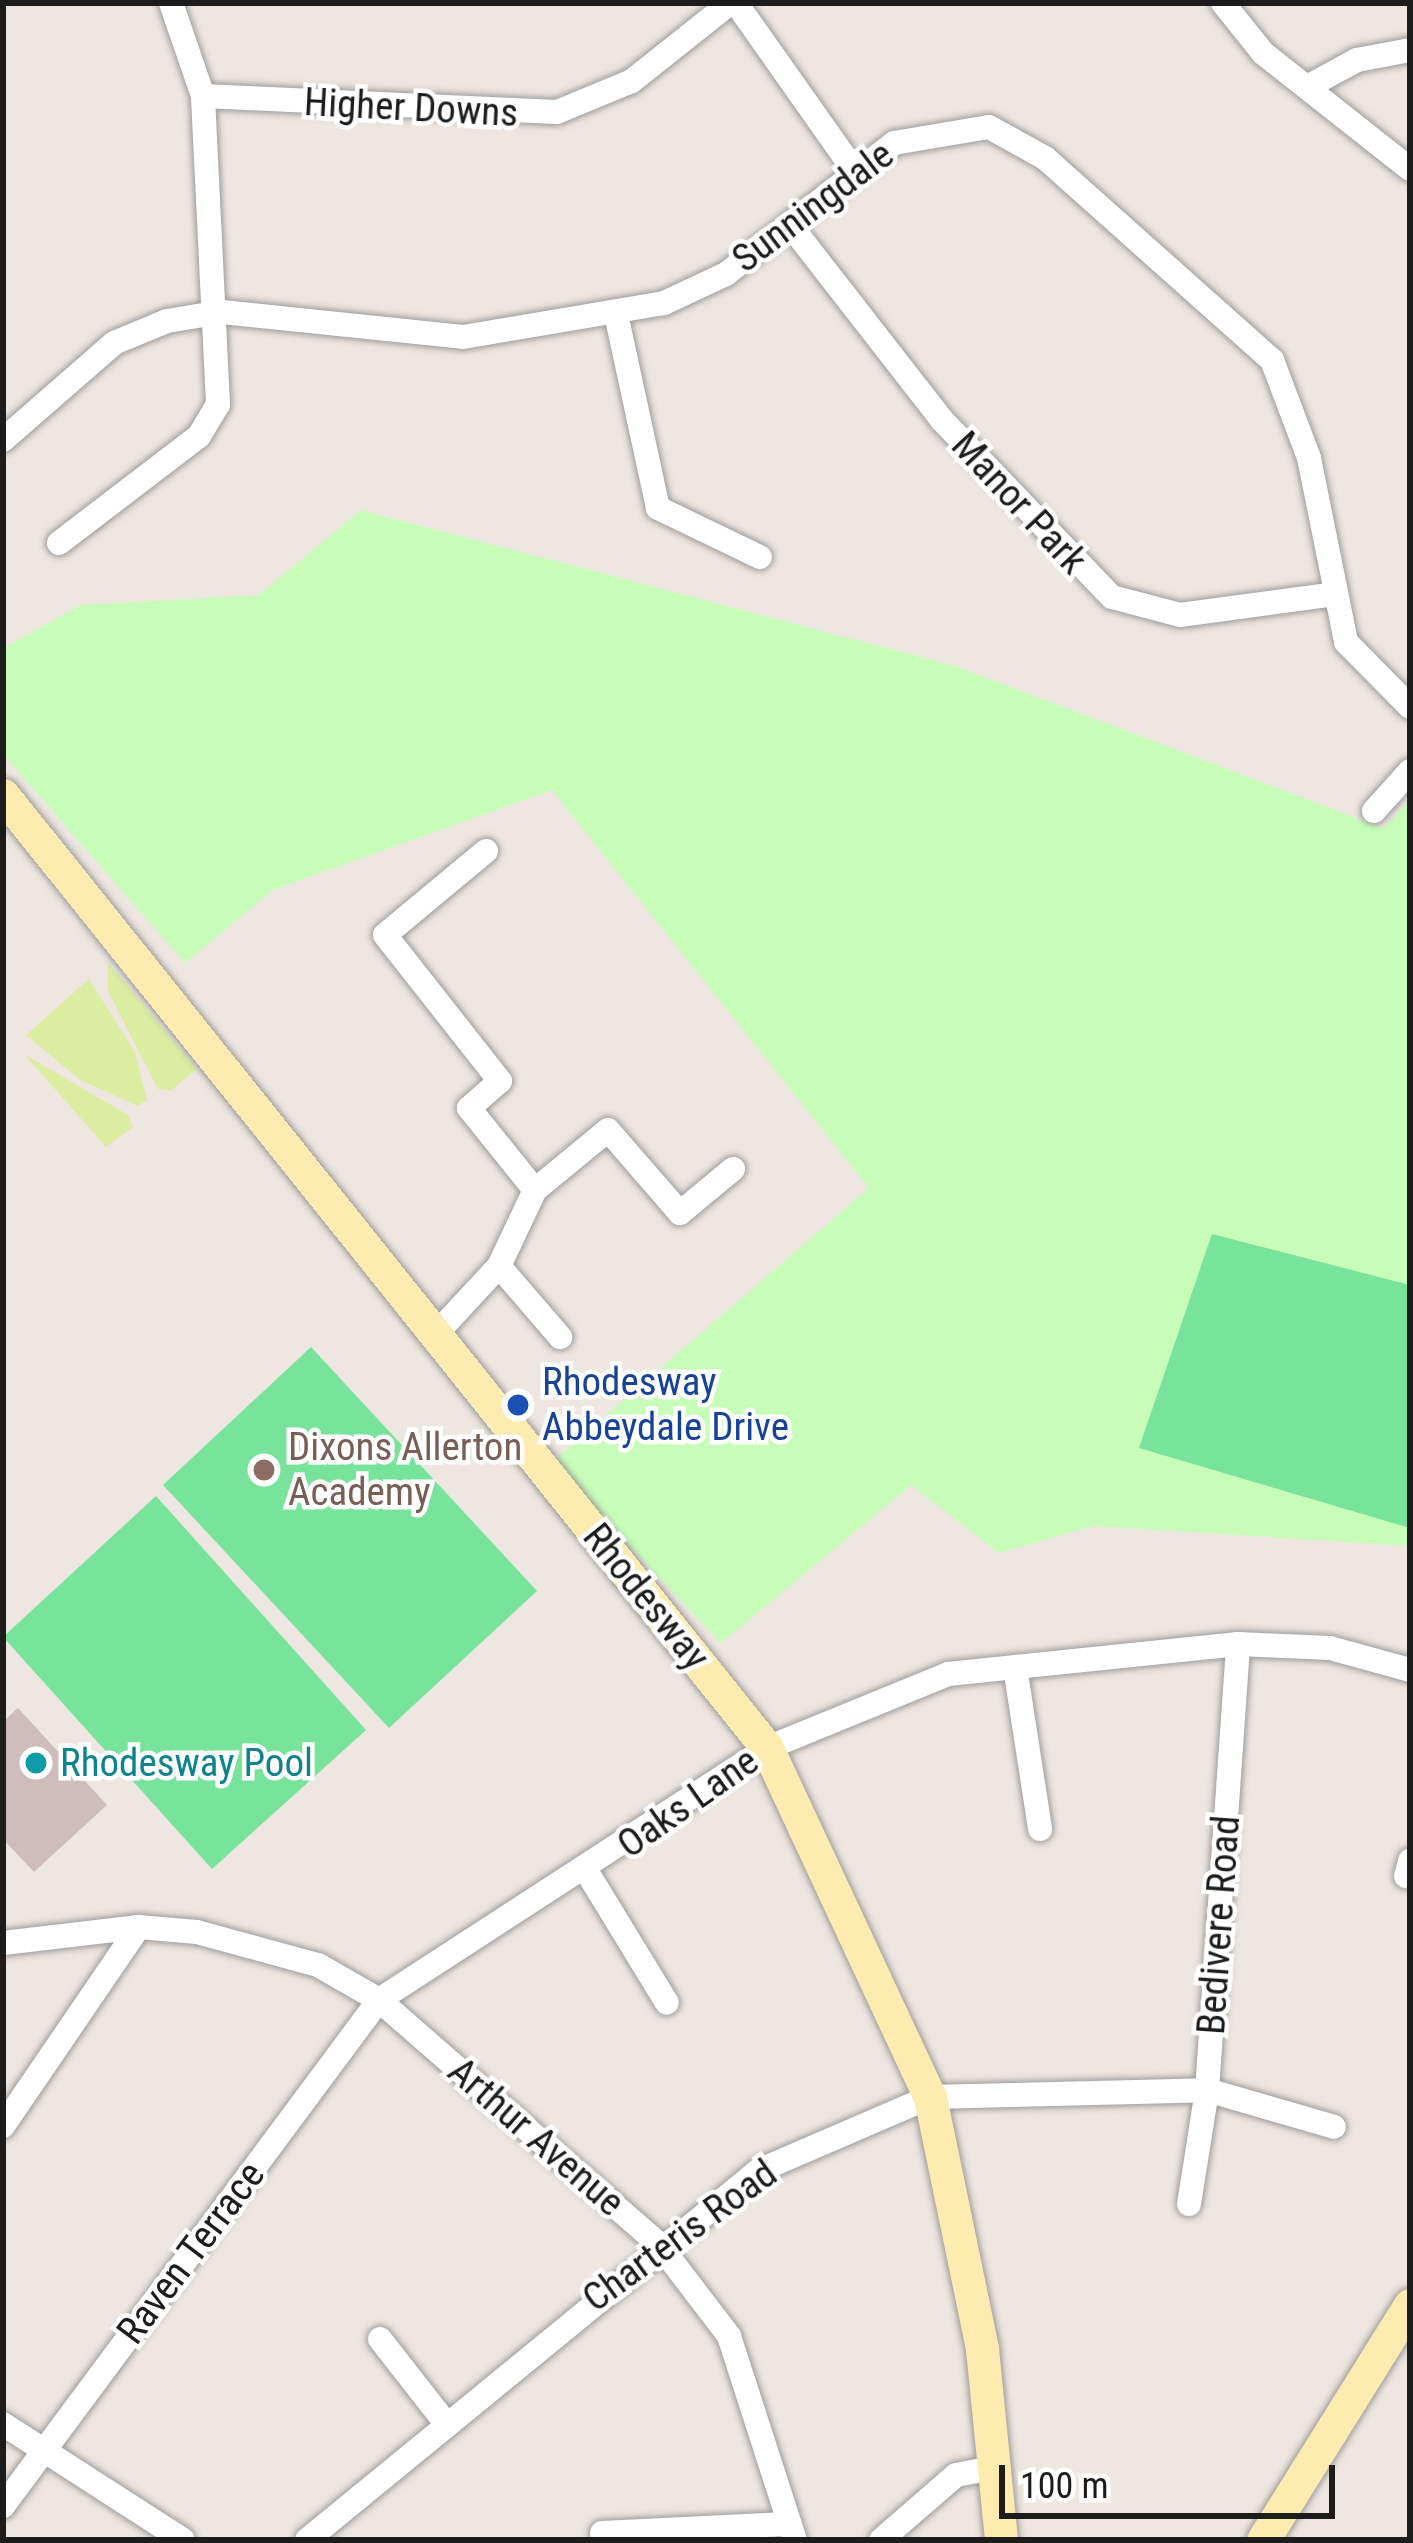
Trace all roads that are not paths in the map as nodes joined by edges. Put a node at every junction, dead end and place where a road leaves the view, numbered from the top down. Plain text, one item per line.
1 (171, 3) edge
2 (733, 3) edge
3 (1223, 3) edge
4 (1410, 50) edge
5 (1307, 87) junction
6 (202, 96) junction
7 (1410, 169) edge
8 (854, 170) junction
9 (791, 226) junction
10 (221, 312) junction
11 (616, 314) junction
12 (3, 440) edge
13 (58, 543) dead end
14 (760, 557) dead end
15 (1335, 594) junction
16 (1410, 707) edge
17 (1410, 771) edge
18 (3, 795) edge
19 (1374, 811) dead end
20 (486, 851) dead end
21 (733, 1169) dead end
22 (535, 1190) junction
23 (499, 1266) junction
24 (435, 1335) junction
25 (560, 1337) dead end
26 (1238, 1644) junction
27 (1015, 1667) junction
28 (1410, 1670) edge
29 (767, 1748) junction
30 (1040, 1829) dead end
31 (587, 1872) junction
32 (139, 1927) junction
33 (3, 1943) edge
34 (380, 2000) junction
35 (667, 2003) dead end
36 (1207, 2090) junction
37 (930, 2097) junction
38 (3, 2126) edge
39 (1334, 2127) dead end
40 (1189, 2204) dead end
41 (658, 2243) junction
42 (1410, 2306) edge
43 (380, 2339) dead end
44 (444, 2421) junction
45 (3, 2424) edge
46 (48, 2444) junction
47 (998, 2467) junction
48 (3, 2506) edge
49 (791, 2532) edge
50 (602, 2533) dead end
51 (183, 2540) edge
52 (307, 2540) edge
53 (881, 2540) edge
54 (1001, 2540) edge
55 (1263, 2540) edge

1 - 6 street
2 - 6 street, Higher Downs
2 - 8 street
3 - 5 street
4 - 5 street
5 - 7 street
6 - 10 street
8 - 9 street, Sunningdale
8 - 15 street, Sunningdale
9 - 11 street, Sunningdale
9 - 15 street, Manor Park
10 - 11 street, Sunningdale
10 - 12 street, Sunningdale
10 - 13 street
11 - 14 street
15 - 16 street, Sunningdale
17 - 19 street
18 - 24 street, Rhodesway
20 - 22 street
21 - 22 street
22 - 23 street
23 - 24 street
23 - 25 street
24 - 29 street, Rhodesway
26 - 27 street, Oaks Lane
26 - 28 street, Oaks Lane
26 - 36 street, Bedivere Road
27 - 29 street, Oaks Lane
27 - 30 street
29 - 31 street, Oaks Lane
29 - 37 street, Rhodesway
31 - 34 street, Oaks Lane
31 - 35 street
32 - 33 street
32 - 34 street
32 - 38 street
34 - 41 street, Arthur Avenue
34 - 46 street, Raven Terrace
36 - 37 street, Charteris Road
36 - 39 street, Charteris Road
36 - 40 street, Bedivere Road
37 - 41 street, Charteris Road
37 - 47 street, Rhodesway
41 - 44 street, Charteris Road
41 - 49 street, Arthur Avenue
42 - 55 street
43 - 44 street
44 - 52 street, Charteris Road
45 - 46 street
46 - 48 street, Raven Terrace
46 - 51 street
47 - 53 street
47 - 54 street, Rhodesway
49 - 50 street

